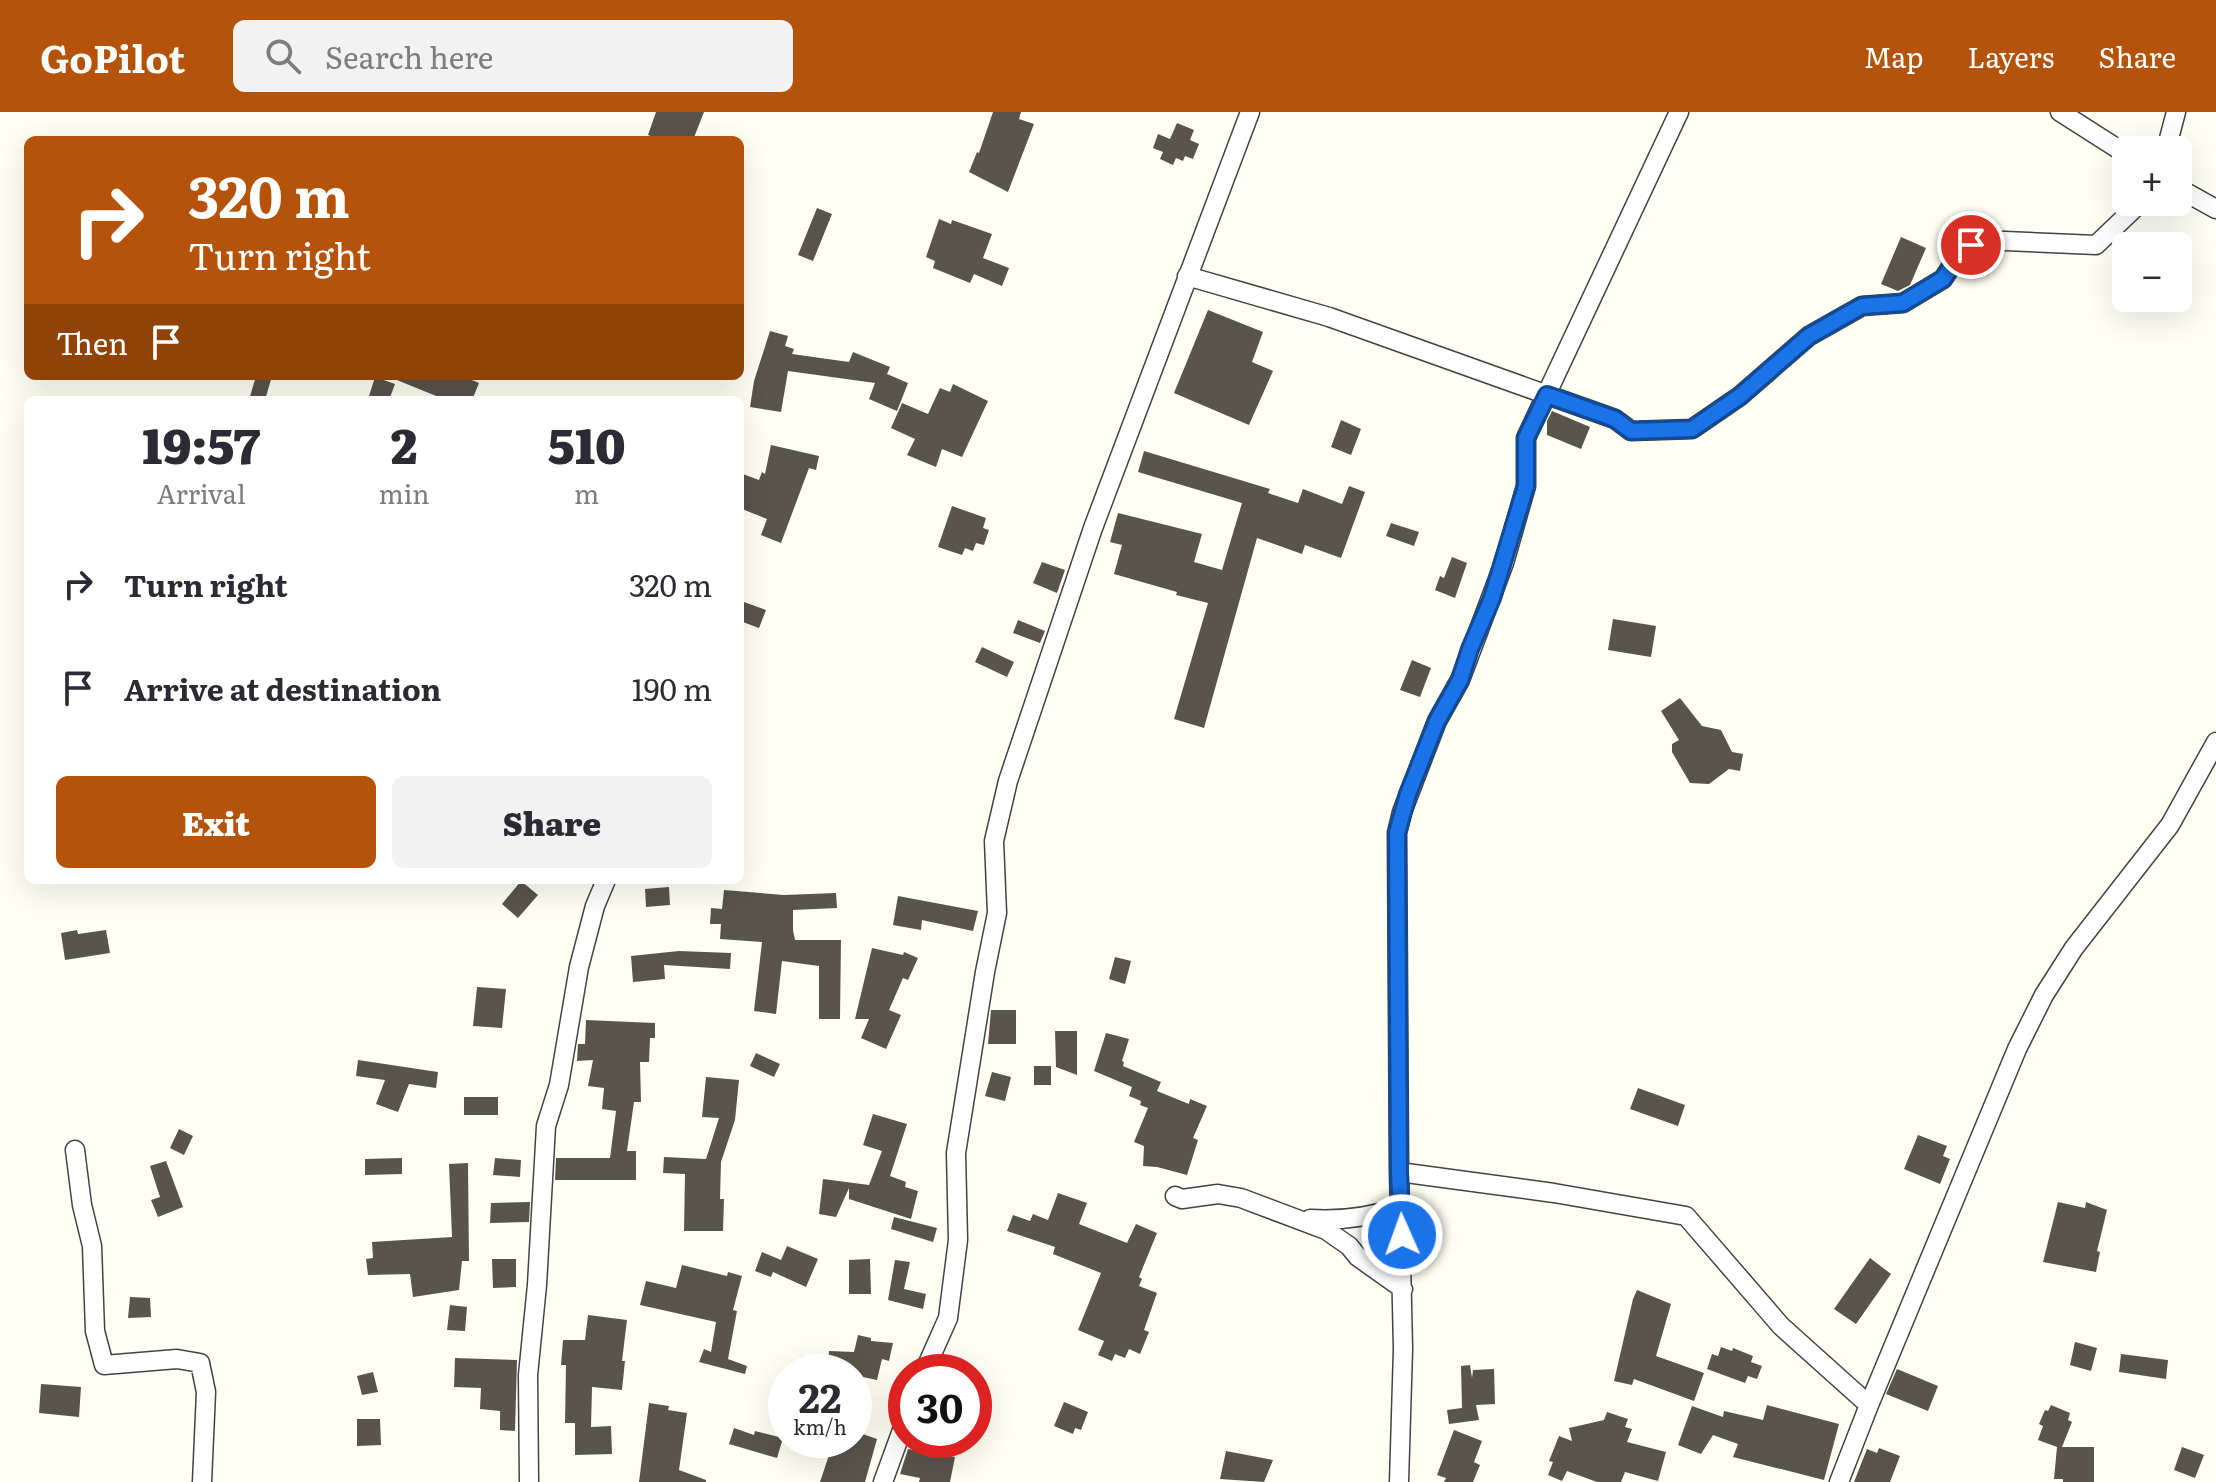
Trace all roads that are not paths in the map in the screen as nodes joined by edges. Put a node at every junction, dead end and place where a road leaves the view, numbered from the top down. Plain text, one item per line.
1 (1250, 112) edge
2 (1679, 112) edge
3 (2060, 112) edge
4 (2176, 112) edge
5 (2170, 136) edge
6 (2112, 145) edge
7 (2192, 196) edge
8 (2216, 209) edge
9 (2126, 216) edge
10 (1187, 276) junction
11 (1547, 395) junction
12 (2216, 742) edge
13 (604, 884) edge
14 (75, 1150) dead end
15 (1399, 1172) junction
16 (1175, 1196) dead end
17 (1401, 1207) junction
18 (1288, 1216) junction
19 (1403, 1289) junction
20 (932, 1354) edge
21 (1869, 1405) junction
22 (892, 1458) edge
23 (202, 1482) edge
24 (529, 1482) edge
25 (883, 1482) edge
26 (1399, 1482) edge
27 (1839, 1482) edge

1 - 10 street
2 - 11 street
3 - 6 street
4 - 5 street
7 - 8 street
9 - 11 street
10 - 11 street
10 - 20 street
11 - 15 street
12 - 21 street
13 - 24 street
14 - 23 street
15 - 17 street
15 - 21 street
16 - 18 street
17 - 18 street
17 - 19 street
18 - 19 street
19 - 26 street
21 - 27 street
22 - 25 street

